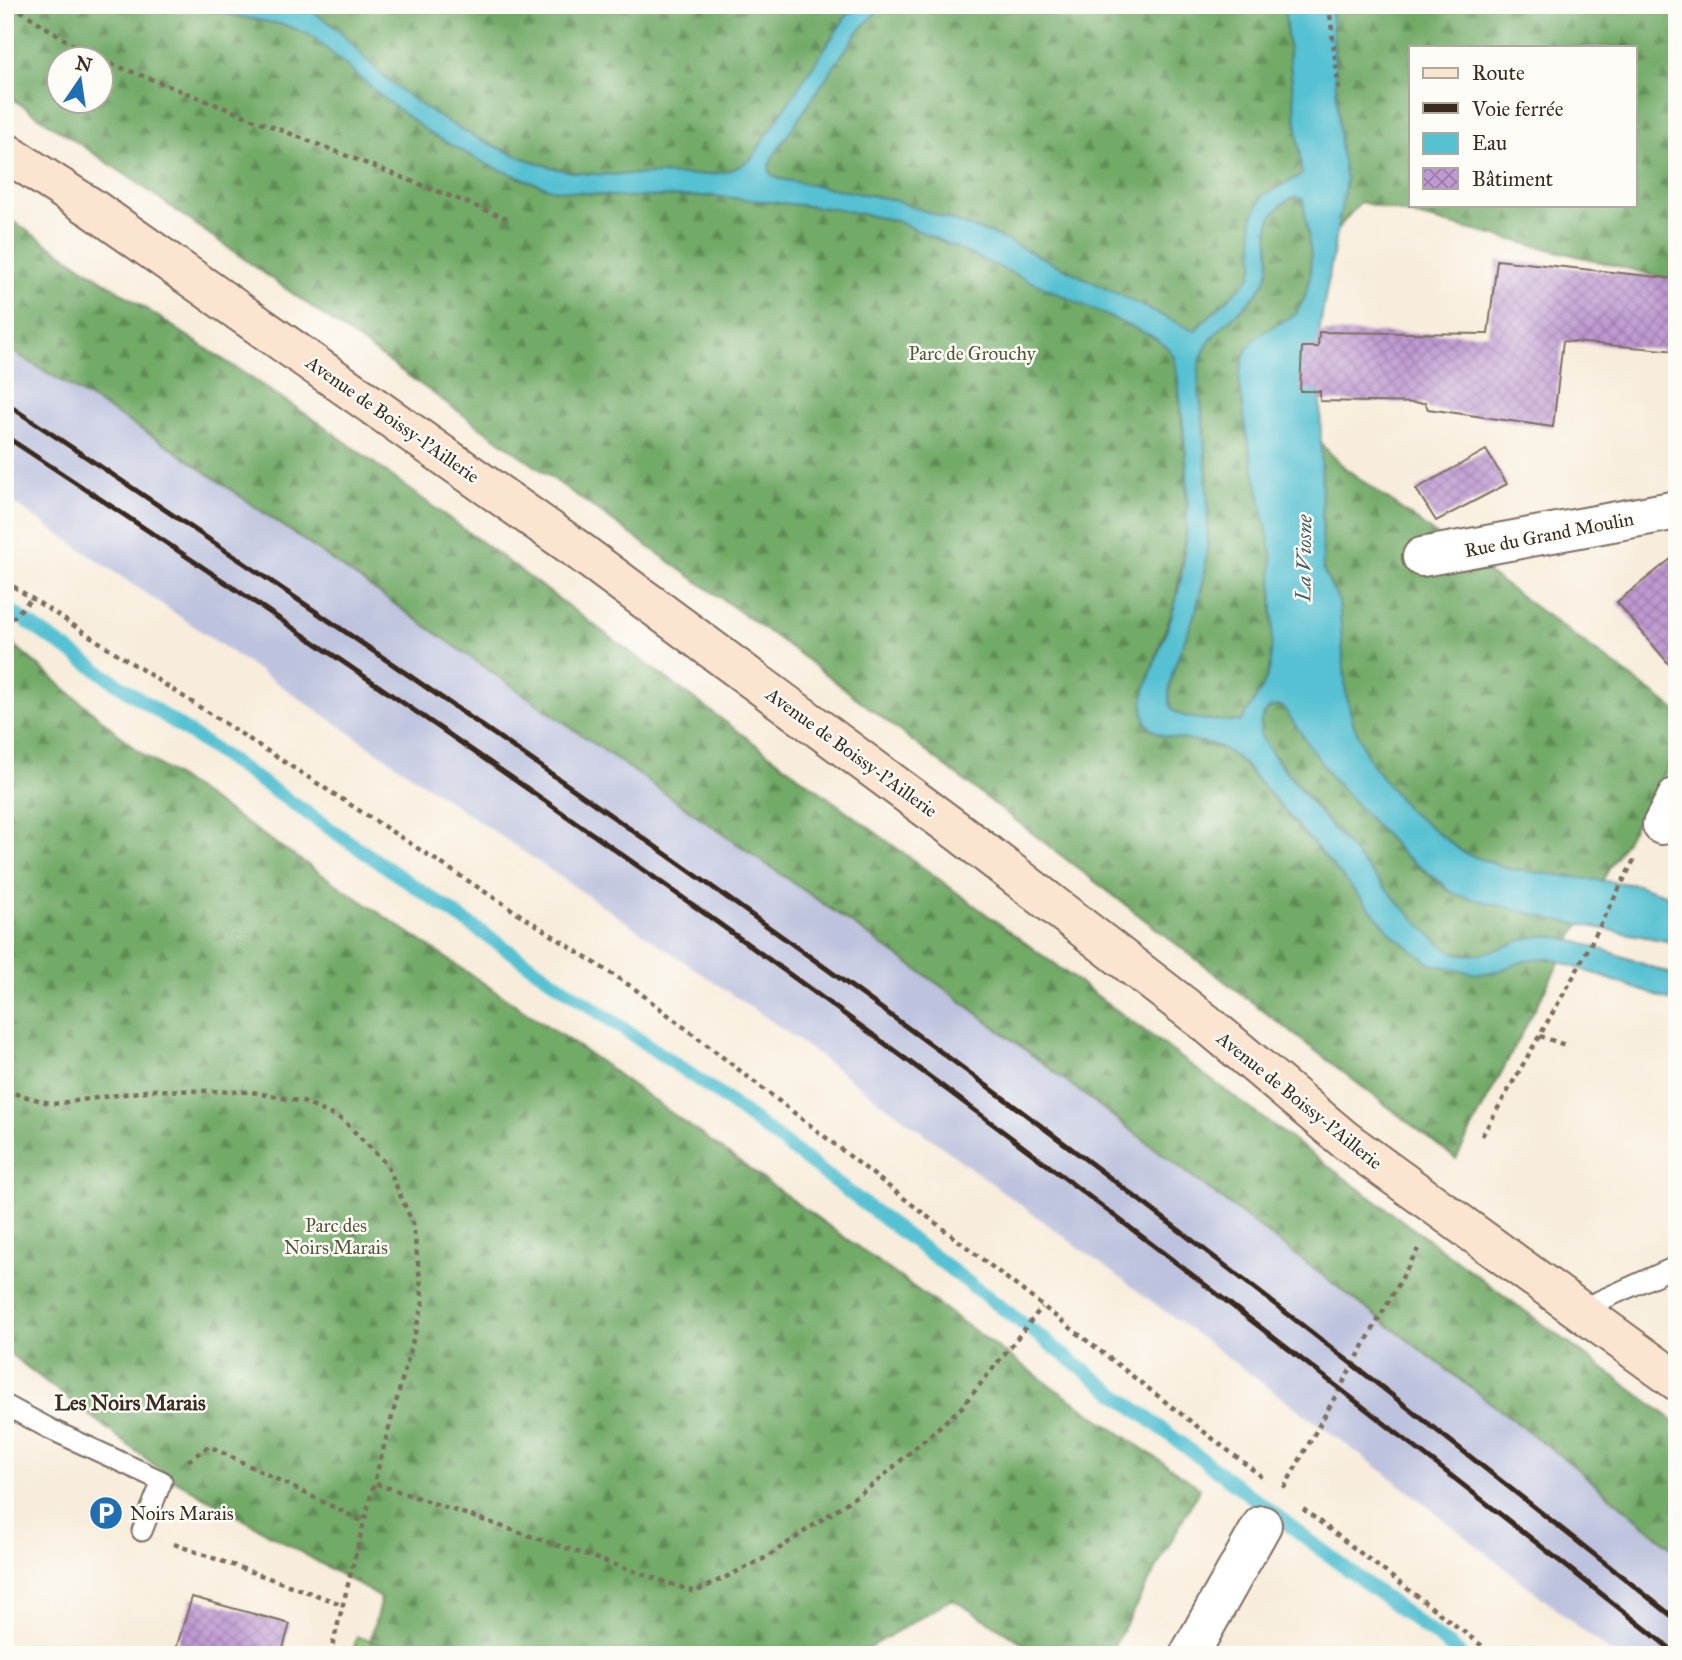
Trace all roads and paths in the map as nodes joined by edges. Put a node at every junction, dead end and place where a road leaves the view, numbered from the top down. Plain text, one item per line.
1 (12, 5) edge
2 (1329, 5) edge
3 (75, 46) edge
4 (116, 66) edge
5 (1339, 92) dead end
6 (5, 152) edge
7 (511, 220) dead end
8 (1677, 510) edge
9 (1422, 557) dead end
10 (5, 581) edge
11 (32, 598) junction
12 (5, 626) edge
13 (1630, 864) dead end
14 (1540, 1036) junction
15 (1565, 1045) dead end
16 (5, 1091) edge
17 (1482, 1136) dead end
18 (1424, 1239) dead end
19 (1677, 1266) edge
20 (1042, 1307) junction
21 (1580, 1310) junction
22 (1677, 1381) edge
23 (5, 1405) edge
24 (162, 1480) junction
25 (374, 1483) junction
26 (1270, 1484) dead end
27 (1281, 1492) dead end
28 (1292, 1500) dead end
29 (364, 1522) junction
30 (1262, 1525) dead end
31 (142, 1531) joint
32 (344, 1605) junction
33 (330, 1655) edge
34 (1189, 1655) edge
35 (1494, 1655) edge

1 - 3 path
2 - 5 path
4 - 7 path
6 - 21 main road, Avenue de Boissy-l'Aillerie
8 - 9 street, Rue du Grand Moulin
10 - 11 path
11 - 12 path
11 - 20 path
13 - 14 path
14 - 15 path
14 - 17 path
16 - 25 path
18 - 27 path
19 - 21 lane
20 - 25 path
20 - 26 path
21 - 22 main road, Avenue de Boissy-l'Aillerie
23 - 24 lane
24 - 29 path
24 - 31 lane
25 - 29 path
28 - 35 path
29 - 32 path
30 - 34 street
31 - 32 path
32 - 33 path

